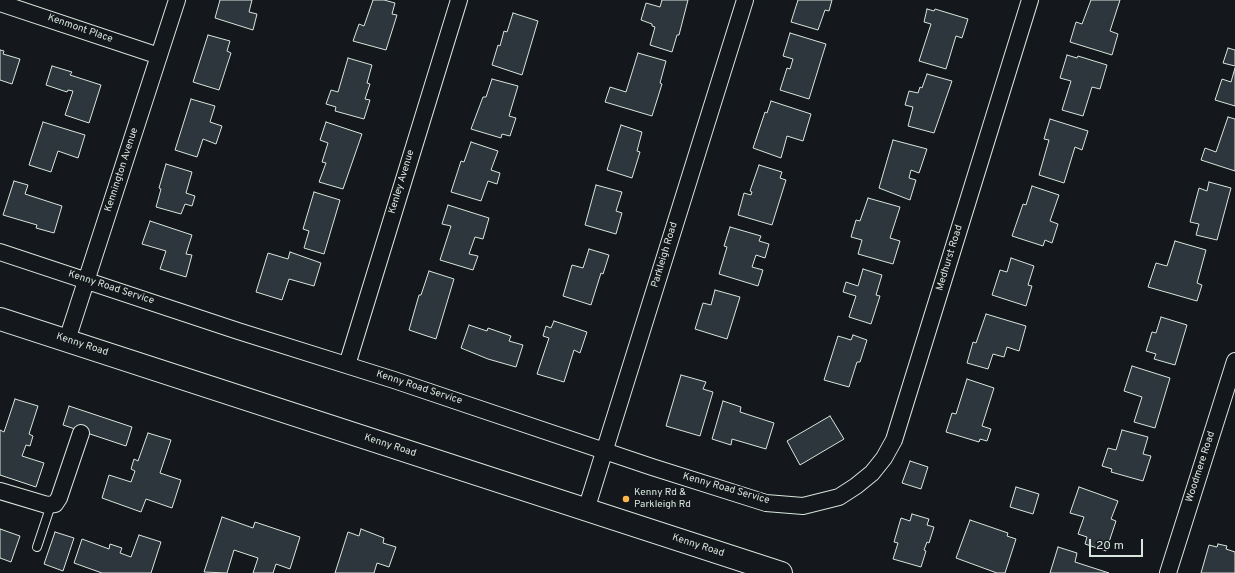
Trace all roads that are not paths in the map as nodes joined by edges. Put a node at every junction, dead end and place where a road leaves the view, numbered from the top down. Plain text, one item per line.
1 (177, 0) edge
2 (459, 0) edge
3 (744, 0) edge
4 (1030, 0) edge
5 (0, 3) edge
6 (159, 56) junction
7 (0, 252) edge
8 (87, 280) junction
9 (0, 318) edge
10 (67, 340) junction
11 (1235, 361) edge
12 (346, 365) junction
13 (81, 433) dead end
14 (605, 451) junction
15 (0, 491) edge
16 (839, 497) joint
17 (51, 505) junction
18 (586, 510) junction
19 (37, 547) dead end
20 (780, 573) edge
21 (1168, 573) edge

1 - 6 street, Kennington Avenue
2 - 12 street, Kenley Avenue
3 - 14 street, Parkleigh Road
4 - 16 street, Medhurst Road
5 - 6 street, Kenmont Place
6 - 8 street, Kennington Avenue
7 - 8 street, Kenny Road Service
8 - 10 street, Kennington Avenue
8 - 12 street, Kenny Road Service
9 - 10 main road, Kenny Road
10 - 18 main road, Kenny Road
11 - 21 street, Woodmere Road
12 - 14 street, Kenny Road Service
13 - 17 street
14 - 16 street, Kenny Road Service
14 - 18 street, Parkleigh Road
15 - 17 street
17 - 19 lane
18 - 20 main road, Kenny Road

